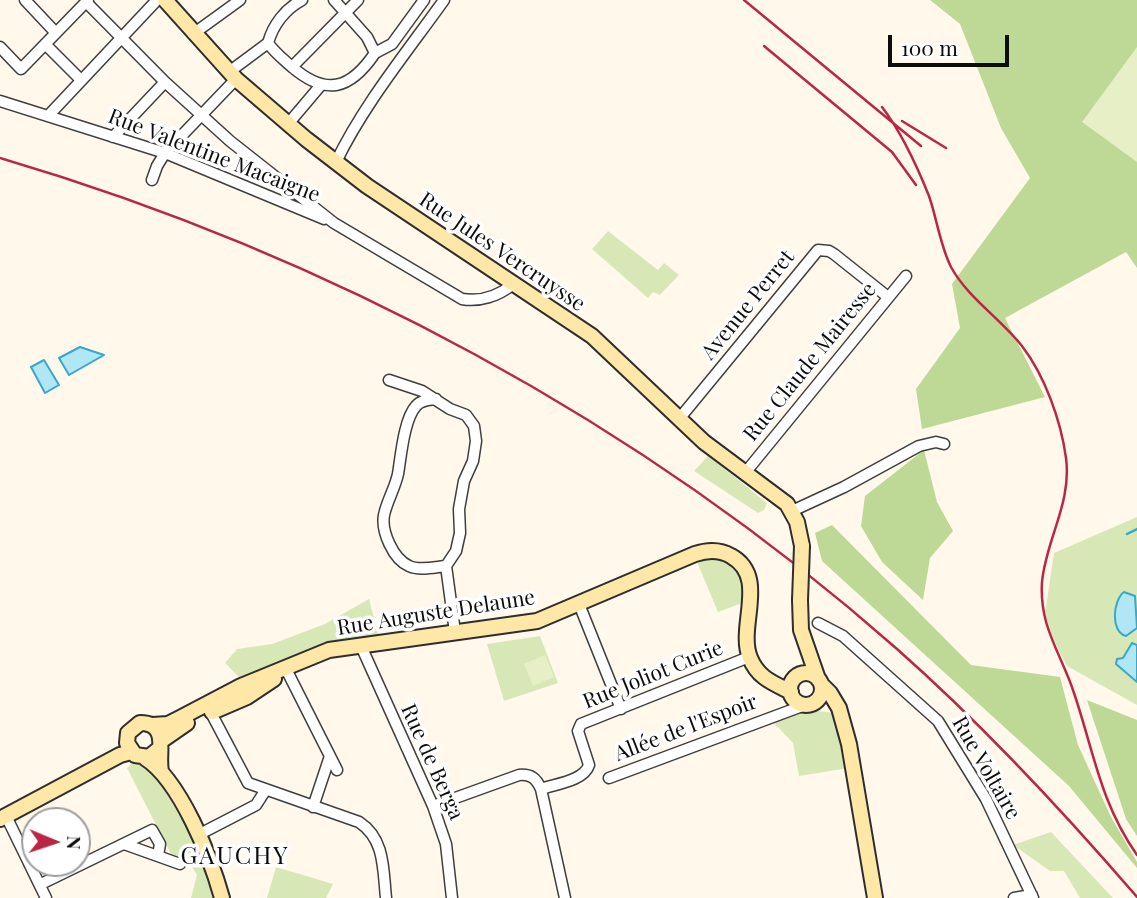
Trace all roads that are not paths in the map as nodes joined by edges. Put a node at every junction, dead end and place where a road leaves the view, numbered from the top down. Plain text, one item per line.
1 (25, 0) edge
2 (164, 0) edge
3 (240, 0) edge
4 (334, 0) edge
5 (358, 0) edge
6 (424, 0) edge
7 (444, 0) edge
8 (87, 1) edge
9 (297, 1) edge
10 (346, 14) junction
11 (56, 33) junction
12 (193, 34) junction
13 (121, 38) junction
14 (268, 43) junction
15 (45, 44) junction
16 (0, 47) edge
17 (374, 53) junction
18 (292, 67) junction
19 (232, 76) junction
20 (82, 80) junction
21 (165, 82) junction
22 (321, 85) junction
23 (0, 101) edge
24 (48, 116) junction
25 (200, 116) junction
26 (288, 124) junction
27 (113, 137) junction
28 (165, 153) junction
29 (336, 162) junction
30 (152, 180) dead end
31 (334, 223) junction
32 (906, 275) dead end
33 (512, 285) junction
34 (888, 297) junction
35 (389, 380) dead end
36 (436, 399) junction
37 (680, 419) junction
38 (944, 444) dead end
39 (745, 473) junction
40 (792, 511) junction
41 (446, 566) junction
42 (579, 604) junction
43 (818, 623) dead end
44 (455, 632) junction
45 (361, 646) junction
46 (806, 650) junction
47 (749, 657) junction
48 (286, 669) junction
49 (820, 681) junction
50 (793, 686) junction
51 (808, 705) junction
52 (209, 708) junction
53 (621, 709) junction
54 (777, 714) junction
55 (843, 722) junction
56 (152, 725) junction
57 (160, 745) junction
58 (138, 755) junction
59 (330, 755) junction
60 (337, 770) dead end
61 (161, 771) junction
62 (608, 778) dead end
63 (260, 789) junction
64 (541, 789) junction
65 (433, 806) junction
66 (313, 807) junction
67 (3, 817) edge
68 (198, 835) junction
69 (124, 844) junction
70 (158, 856) junction
71 (180, 864) dead end
72 (41, 884) junction
73 (1032, 897) edge
74 (46, 898) edge
75 (222, 898) edge
76 (386, 898) edge
77 (452, 898) edge
78 (565, 898) edge
79 (875, 898) edge
80 (1014, 898) edge

1 - 11 street
2 - 12 main road, Rue Jules Vercruysse
2 - 13 street
3 - 12 street
4 - 10 street
5 - 10 street
6 - 17 street
7 - 29 street
8 - 11 street
8 - 13 street
9 - 14 street
10 - 17 street
10 - 18 street
11 - 15 street
12 - 19 main road, Rue Jules Vercruysse
13 - 20 street
13 - 21 street
14 - 18 street
14 - 19 street
15 - 16 street
15 - 20 street
17 - 22 street
18 - 22 street
19 - 25 street
19 - 26 main road, Rue Jules Vercruysse
20 - 24 street
21 - 25 street
21 - 27 street
22 - 26 street
23 - 24 street, Rue Valentine Macaigne
24 - 27 street, Rue Valentine Macaigne
25 - 28 street
25 - 31 street
26 - 29 main road, Rue Jules Vercruysse
27 - 28 street, Rue Valentine Macaigne
28 - 30 street
28 - 31 street, Rue Valentine Macaigne
29 - 33 main road, Rue Jules Vercruysse
31 - 33 street
32 - 34 street, Rue Claude Mairesse
33 - 37 main road, Rue Jules Vercruysse
34 - 37 street, Avenue Perret
34 - 39 street, Rue Claude Mairesse
35 - 36 street
36 - 41 street
36 - 41 street
37 - 39 main road, Rue Jules Vercruysse
38 - 40 street
39 - 40 main road, Rue Jules Vercruysse
40 - 46 main road, bridge
41 - 44 street
42 - 44 main road, Rue Auguste Delaune
42 - 47 main road, Rue Auguste Delaune
42 - 53 street
43 - 73 street, Rue Voltaire
44 - 45 main road, Rue Auguste Delaune
45 - 48 main road, Rue Auguste Delaune
45 - 65 street, Rue de Berga
46 - 49 main road
46 - 50 main road
47 - 50 main road
47 - 53 street, Rue Joliot Curie
48 - 52 main road, Rue Auguste Delaune
48 - 59 street
49 - 50 main road
49 - 51 main road
49 - 55 main road
50 - 51 main road
50 - 54 street
51 - 54 street, Allée de l'Espoir
51 - 55 main road
52 - 56 main road, Rue Auguste Delaune
52 - 57 main road, Rue Auguste Delaune
52 - 63 street
53 - 64 street, Rue Joliot Curie
54 - 62 street, Allée de l'Espoir
55 - 79 main road
56 - 57 main road
56 - 58 main road
57 - 58 main road
57 - 61 main road
58 - 61 main road
58 - 67 main road
59 - 60 street
59 - 66 street
61 - 68 main road
63 - 66 street
63 - 68 street
64 - 65 street
64 - 78 street
65 - 77 street, Rue de Berga
66 - 76 street
67 - 72 street
68 - 75 main road
69 - 70 street
69 - 70 street
69 - 72 street
70 - 71 street
72 - 74 street
73 - 80 street

